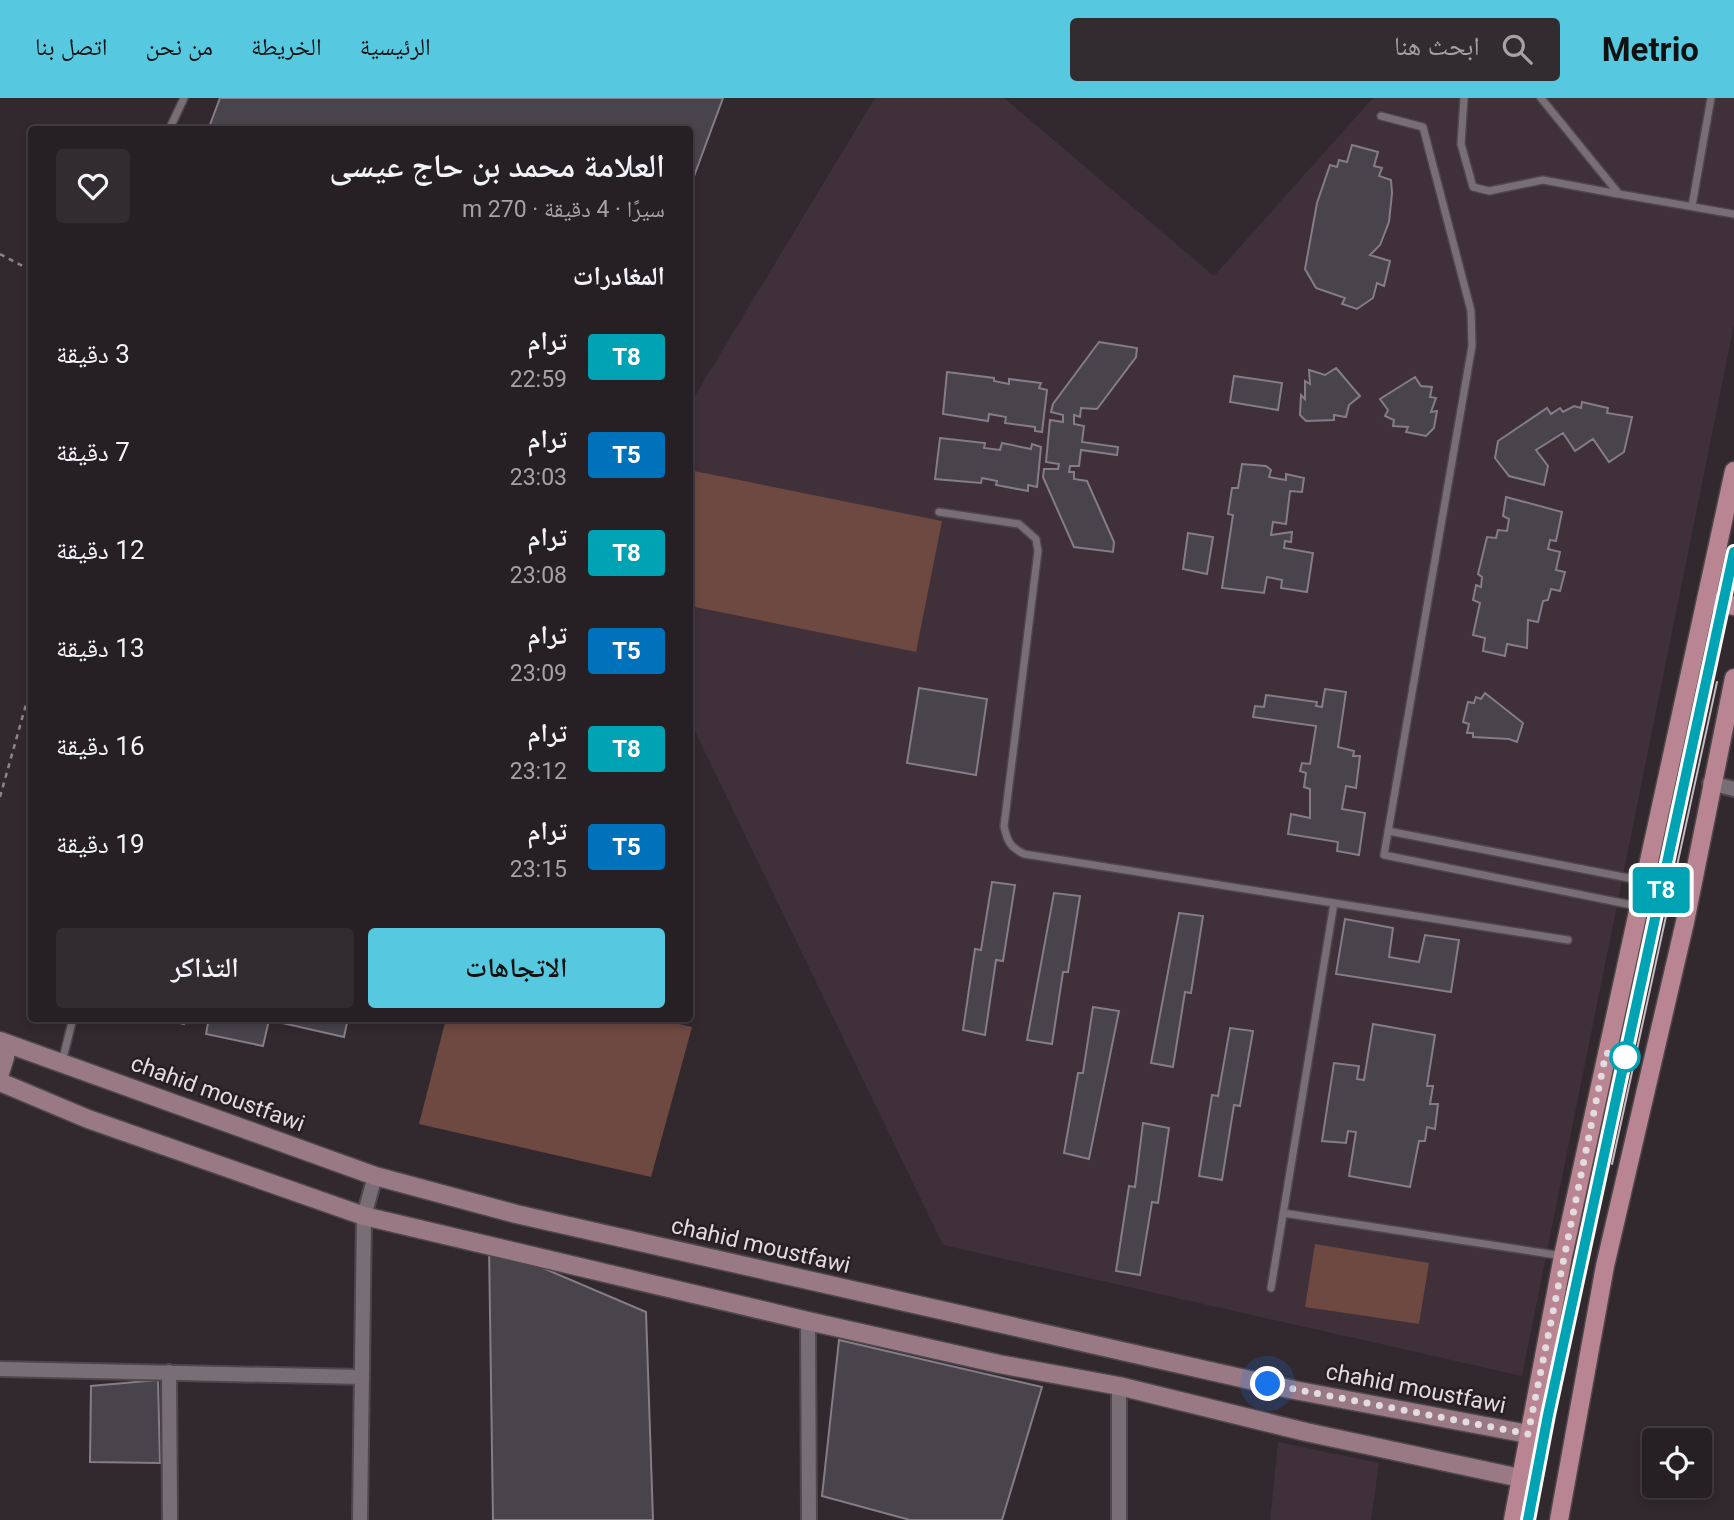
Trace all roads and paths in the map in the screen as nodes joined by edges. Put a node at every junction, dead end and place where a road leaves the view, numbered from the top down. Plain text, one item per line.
1 (184, 98) edge
2 (1464, 98) edge
3 (1541, 98) edge
4 (1711, 98) edge
5 (1381, 116) dead end
6 (171, 126) edge
7 (1619, 194) junction
8 (1692, 206) junction
9 (1734, 214) edge
10 (0, 254) edge
11 (28, 269) edge
12 (1734, 471) edge
13 (939, 512) dead end
14 (1706, 599) junction
15 (1734, 606) edge
16 (1734, 678) edge
17 (28, 697) edge
18 (1710, 783) junction
19 (1734, 789) edge
20 (0, 797) edge
21 (1388, 831) junction
22 (1644, 881) junction
23 (1334, 903) junction
24 (1638, 906) junction
25 (1567, 940) dead end
26 (73, 1022) edge
27 (0, 1041) edge
28 (62, 1063) junction
29 (0, 1073) edge
30 (0, 1082) edge
31 (375, 1176) junction
32 (1283, 1213) junction
33 (364, 1216) junction
34 (1563, 1256) junction
35 (1271, 1288) dead end
36 (808, 1321) junction
37 (0, 1369) edge
38 (169, 1372) junction
39 (362, 1377) junction
40 (1119, 1385) junction
41 (1528, 1434) junction
42 (1520, 1478) junction
43 (170, 1520) edge
44 (360, 1520) edge
45 (809, 1520) edge
46 (1119, 1520) edge
47 (1513, 1520) edge
48 (1559, 1520) edge

1 - 6 lane
2 - 7 lane
3 - 7 lane
4 - 8 lane
5 - 21 lane
7 - 8 lane
8 - 9 lane
10 - 11 path
12 - 14 main road
13 - 23 lane
14 - 15 main road
14 - 22 main road
16 - 18 main road
17 - 20 path
18 - 19 street
18 - 48 main road
21 - 22 lane
21 - 24 lane
22 - 24 main road
23 - 25 lane
23 - 32 lane
24 - 34 main road
26 - 28 lane
27 - 28 main road, chahid moustfawi
27 - 29 main road
28 - 31 main road, chahid moustfawi
30 - 33 main road
31 - 33 street
31 - 41 main road, chahid moustfawi
32 - 34 lane
32 - 35 lane
33 - 36 main road
33 - 39 street
34 - 41 main road
36 - 40 main road
36 - 45 street
37 - 38 street
38 - 39 street
38 - 43 street
39 - 44 street
40 - 42 main road
40 - 46 street
41 - 42 main road
42 - 47 main road

